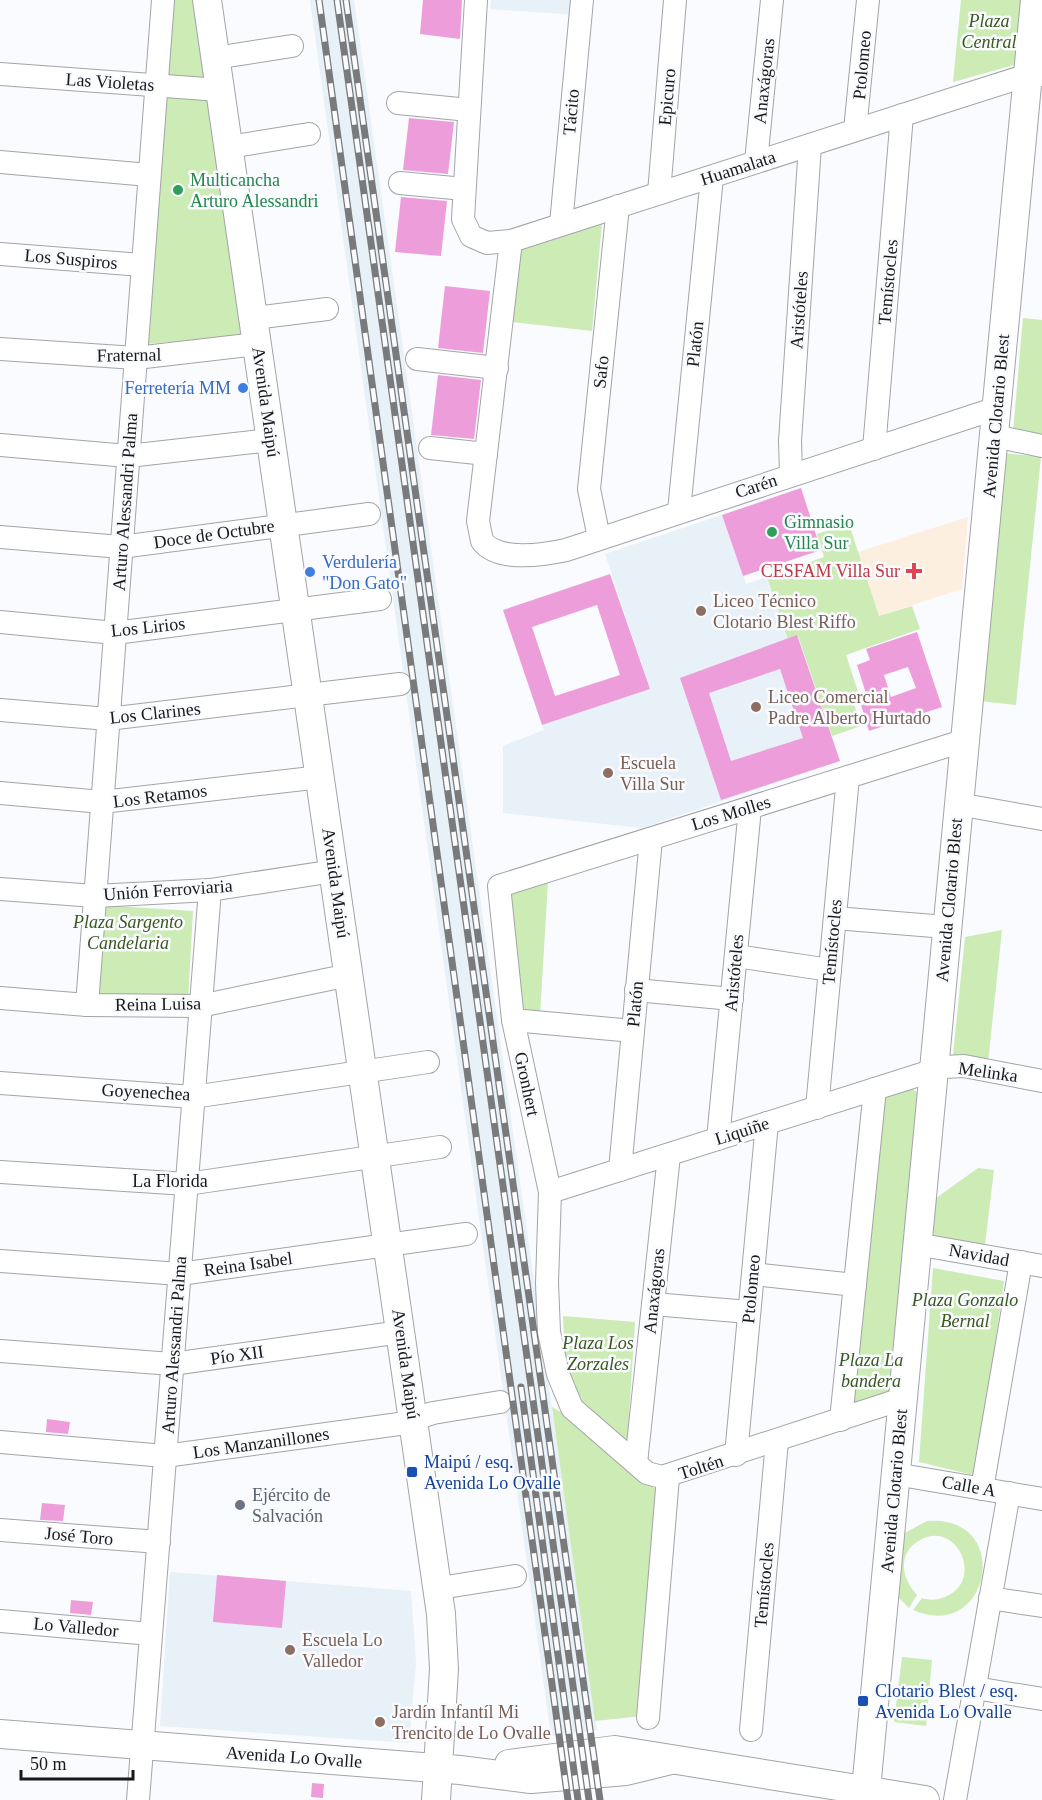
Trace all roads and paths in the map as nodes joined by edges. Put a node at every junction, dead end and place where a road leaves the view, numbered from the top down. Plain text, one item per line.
1 (163, 0) edge
2 (207, 0) edge
3 (476, 0) edge
4 (582, 0) edge
5 (675, 0) edge
6 (772, 0) edge
7 (868, 0) edge
8 (1035, 0) edge
9 (292, 46) dead end
10 (215, 58) junction
11 (0, 74) edge
12 (1035, 75) edge
13 (156, 86) junction
14 (220, 90) junction
15 (399, 103) dead end
16 (469, 110) junction
17 (902, 115) junction
18 (855, 130) junction
19 (309, 134) dead end
20 (810, 145) junction
21 (229, 147) junction
22 (0, 162) edge
23 (756, 162) junction
24 (149, 175) junction
25 (712, 177) junction
26 (400, 183) dead end
27 (464, 189) junction
28 (659, 193) junction
29 (618, 206) junction
30 (561, 224) junction
31 (511, 241) junction
32 (0, 254) edge
33 (142, 265) junction
34 (327, 309) dead end
35 (256, 331) junction
36 (0, 349) edge
37 (136, 358) junction
38 (417, 359) dead end
39 (497, 368) junction
40 (998, 408) junction
41 (995, 436) junction
42 (272, 440) junction
43 (0, 445) edge
44 (1042, 446) edge
45 (430, 448) dead end
46 (874, 449) junction
47 (486, 454) junction
48 (128, 456) junction
49 (791, 474) junction
50 (679, 511) junction
51 (369, 513) dead end
52 (284, 524) junction
53 (0, 537) edge
54 (599, 538) junction
55 (121, 547) junction
56 (380, 599) dead end
57 (296, 609) junction
58 (0, 622) edge
59 (115, 633) junction
60 (400, 684) dead end
61 (309, 694) junction
62 (0, 710) edge
63 (108, 719) junction
64 (963, 741) junction
65 (321, 777) junction
66 (848, 777) junction
67 (0, 793) edge
68 (102, 802) junction
69 (958, 804) junction
70 (750, 808) junction
71 (1042, 819) edge
72 (651, 839) junction
73 (334, 871) junction
74 (500, 886) joint
75 (0, 889) edge
76 (210, 890) junction
77 (95, 896) junction
78 (835, 918) junction
79 (946, 927) junction
80 (736, 956) junction
81 (830, 970) junction
82 (349, 975) junction
83 (636, 990) junction
84 (0, 998) edge
85 (732, 999) junction
86 (87, 1005) junction
87 (200, 1006) junction
88 (513, 1020) junction
89 (633, 1031) junction
90 (428, 1062) dead end
91 (363, 1070) junction
92 (934, 1070) junction
93 (1042, 1081) edge
94 (0, 1083) edge
95 (875, 1089) junction
96 (193, 1097) junction
97 (817, 1108) junction
98 (767, 1124) junction
99 (718, 1139) junction
100 (440, 1147) dead end
101 (669, 1155) junction
102 (375, 1156) junction
103 (620, 1170) junction
104 (0, 1172) edge
105 (187, 1184) junction
106 (550, 1192) junction
107 (466, 1234) dead end
108 (915, 1244) junction
109 (388, 1245) junction
110 (0, 1261) edge
111 (1032, 1264) edge
112 (180, 1274) junction
113 (753, 1274) junction
114 (547, 1283) joint
115 (855, 1285) junction
116 (653, 1304) junction
117 (749, 1312) junction
118 (401, 1332) junction
119 (0, 1351) edge
120 (172, 1364) junction
121 (903, 1399) junction
122 (500, 1402) dead end
123 (414, 1420) junction
124 (841, 1420) junction
125 (777, 1441) junction
126 (0, 1442) edge
127 (736, 1455) junction
128 (165, 1456) junction
129 (636, 1464) junction
130 (895, 1474) junction
131 (668, 1477) junction
132 (982, 1489) junction
133 (1009, 1493) junction
134 (1042, 1499) edge
135 (0, 1530) edge
136 (159, 1542) junction
137 (515, 1576) dead end
138 (446, 1587) dead end
139 (990, 1598) junction
140 (1042, 1606) edge
141 (0, 1621) edge
142 (151, 1634) junction
143 (975, 1688) junction
144 (1042, 1699) edge
145 (648, 1718) dead end
146 (751, 1730) dead end
147 (0, 1734) edge
148 (143, 1745) junction
149 (439, 1768) junction
150 (866, 1795) edge
151 (138, 1800) edge
152 (436, 1800) edge
153 (925, 1800) edge
154 (955, 1800) edge

1 - 13 street, Arturo Alessandri Palma
2 - 10 main road, Avenida Maipú
3 - 16 street
4 - 30 street, Tácito
5 - 28 street, Epicuro
6 - 23 street, Anaxágoras
7 - 18 street, Ptolomeo
8 - 12 main road, Avenida Clotario Blest
9 - 10 street
10 - 14 main road, Avenida Maipú
11 - 13 street, Las Violetas
12 - 17 street, Huamalata
12 - 40 main road, Avenida Clotario Blest
13 - 14 street, Las Violetas
13 - 24 street, Arturo Alessandri Palma
14 - 21 main road, Avenida Maipú
15 - 16 street
16 - 27 street
17 - 18 street, Huamalata
17 - 46 street, Temístocles
18 - 20 street, Huamalata
19 - 21 street
20 - 23 street, Huamalata
20 - 49 street, Aristóteles
21 - 35 main road, Avenida Maipú
22 - 24 street
23 - 25 street, Huamalata
24 - 33 street, Arturo Alessandri Palma
25 - 28 street, Huamalata
25 - 50 street, Platón
26 - 27 street
27 - 31 street, Huamalata
28 - 29 street, Huamalata
29 - 30 street, Huamalata
29 - 54 street, Safo
30 - 31 street, Huamalata
31 - 39 street
32 - 33 street, Los Suspiros
33 - 37 street, Arturo Alessandri Palma
34 - 35 street, Fraternal
35 - 37 street, Fraternal
35 - 42 main road, Avenida Maipú
36 - 37 street, Fraternal
37 - 48 street, Arturo Alessandri Palma
38 - 39 street
39 - 47 street
40 - 41 main road, Avenida Clotario Blest
40 - 46 street, Carén
41 - 44 street
41 - 64 main road, Avenida Clotario Blest
42 - 48 street
42 - 52 main road, Avenida Maipú
43 - 48 street
45 - 47 street
46 - 49 street, Carén
47 - 54 street, Carén
48 - 55 street, Arturo Alessandri Palma
49 - 50 street, Carén
50 - 54 street, Carén
51 - 52 street, Doce de Octubre
52 - 55 street, Doce de Octubre
52 - 57 main road, Avenida Maipú
53 - 55 street, Doce de Octubre
55 - 59 street, Arturo Alessandri Palma
56 - 57 street, Los Lirios
57 - 59 street, Los Lirios
57 - 61 main road, Avenida Maipú
58 - 59 street, Los Lirios
59 - 63 street, Arturo Alessandri Palma
60 - 61 street, Los Clarines
61 - 63 street, Los Clarines
61 - 65 main road, Avenida Maipú
62 - 63 street, Los Clarines
63 - 68 street, Arturo Alessandri Palma
64 - 66 street, Los Molles
64 - 69 main road, Avenida Clotario Blest
65 - 68 street, Los Retamos
65 - 73 main road, Avenida Maipú
66 - 70 street, Los Molles
66 - 78 street, Temístocles
67 - 68 street, Los Retamos
68 - 77 street, Arturo Alessandri Palma
69 - 71 street
69 - 79 main road, Avenida Clotario Blest
70 - 72 street, Los Molles
70 - 80 street, Aristóteles
72 - 74 street, Los Molles
72 - 83 street, Platón
73 - 76 street, Unión Ferroviaria
73 - 82 main road, Avenida Maipú
74 - 88 street, Gronhert
75 - 77 street, Unión Ferroviaria
76 - 77 street, Unión Ferroviaria
76 - 87 street, Arturo Alessandri Palma
77 - 86 street, Arturo Alessandri Palma
78 - 79 street
78 - 81 street, Temístocles
79 - 92 main road, Avenida Clotario Blest
80 - 81 street
80 - 85 street, Aristóteles
81 - 97 street, Temístocles
82 - 87 street, Reina Luisa
82 - 91 main road, Avenida Maipú
83 - 85 street
83 - 89 street, Platón
84 - 86 street, Reina Luisa
85 - 99 street, Aristóteles
86 - 87 street, Reina Luisa
87 - 96 street, Arturo Alessandri Palma
88 - 89 street
88 - 106 street, Gronhert
89 - 103 street, Platón
90 - 91 street, Goyenechea
91 - 96 street, Goyenechea
91 - 102 main road, Avenida Maipú
92 - 93 street, Melinka
92 - 95 street, Liquiñe
92 - 108 main road, Avenida Clotario Blest
94 - 96 street, Goyenechea
95 - 97 street, Liquiñe
95 - 115 street
96 - 105 street, Arturo Alessandri Palma
97 - 98 street, Liquiñe
98 - 99 street, Liquiñe
98 - 113 street, Ptolomeo
99 - 101 street, Liquiñe
100 - 102 street, La Florida
101 - 103 street, Liquiñe
101 - 116 street, Anaxágoras
102 - 105 street, La Florida
102 - 109 main road, Avenida Maipú
103 - 106 street, Liquiñe
104 - 105 street, La Florida
105 - 112 street, Arturo Alessandri Palma
106 - 114 street, Gronhert
107 - 109 street, Reina Isabel
108 - 111 street, Navidad
108 - 121 main road, Avenida Clotario Blest
109 - 112 street, Reina Isabel
109 - 118 main road, Avenida Maipú
110 - 112 street, Reina Isabel
111 - 132 street
112 - 120 street, Arturo Alessandri Palma
113 - 115 street
113 - 117 street, Ptolomeo
114 - 129 street, Toltén
115 - 124 street
116 - 117 street
116 - 129 street, Anaxágoras
117 - 127 street, Ptolomeo
118 - 120 street, Pío XII
118 - 123 main road, Avenida Maipú
119 - 120 street, Pío XII
120 - 128 street, Arturo Alessandri Palma
121 - 124 street, Toltén
121 - 130 main road, Avenida Clotario Blest
122 - 123 street, Los Manzanillones
123 - 128 street, Los Manzanillones
123 - 149 main road, Avenida Maipú
124 - 125 street, Toltén
125 - 127 street, Toltén
125 - 146 street, Temístocles
126 - 128 street, Los Manzanillones
127 - 131 street, Toltén
128 - 136 street, Arturo Alessandri Palma
129 - 131 street, Toltén
130 - 132 street, Calle A
130 - 150 main road, Avenida Clotario Blest
131 - 145 street
132 - 133 street, Calle A
133 - 134 street, Calle A
133 - 139 street
135 - 136 street, José Toro
136 - 142 street, Arturo Alessandri Palma
137 - 138 street
139 - 140 street
139 - 143 street
141 - 142 street, Lo Valledor
142 - 148 street, Arturo Alessandri Palma
143 - 144 street
143 - 154 street
147 - 148 main road, Avenida Lo Ovalle
148 - 149 main road, Avenida Lo Ovalle
148 - 151 street, Arturo Alessandri Palma
149 - 150 main road, Avenida Lo Ovalle
149 - 152 main road, Avenida Maipú
150 - 153 main road, Avenida Lo Ovalle

